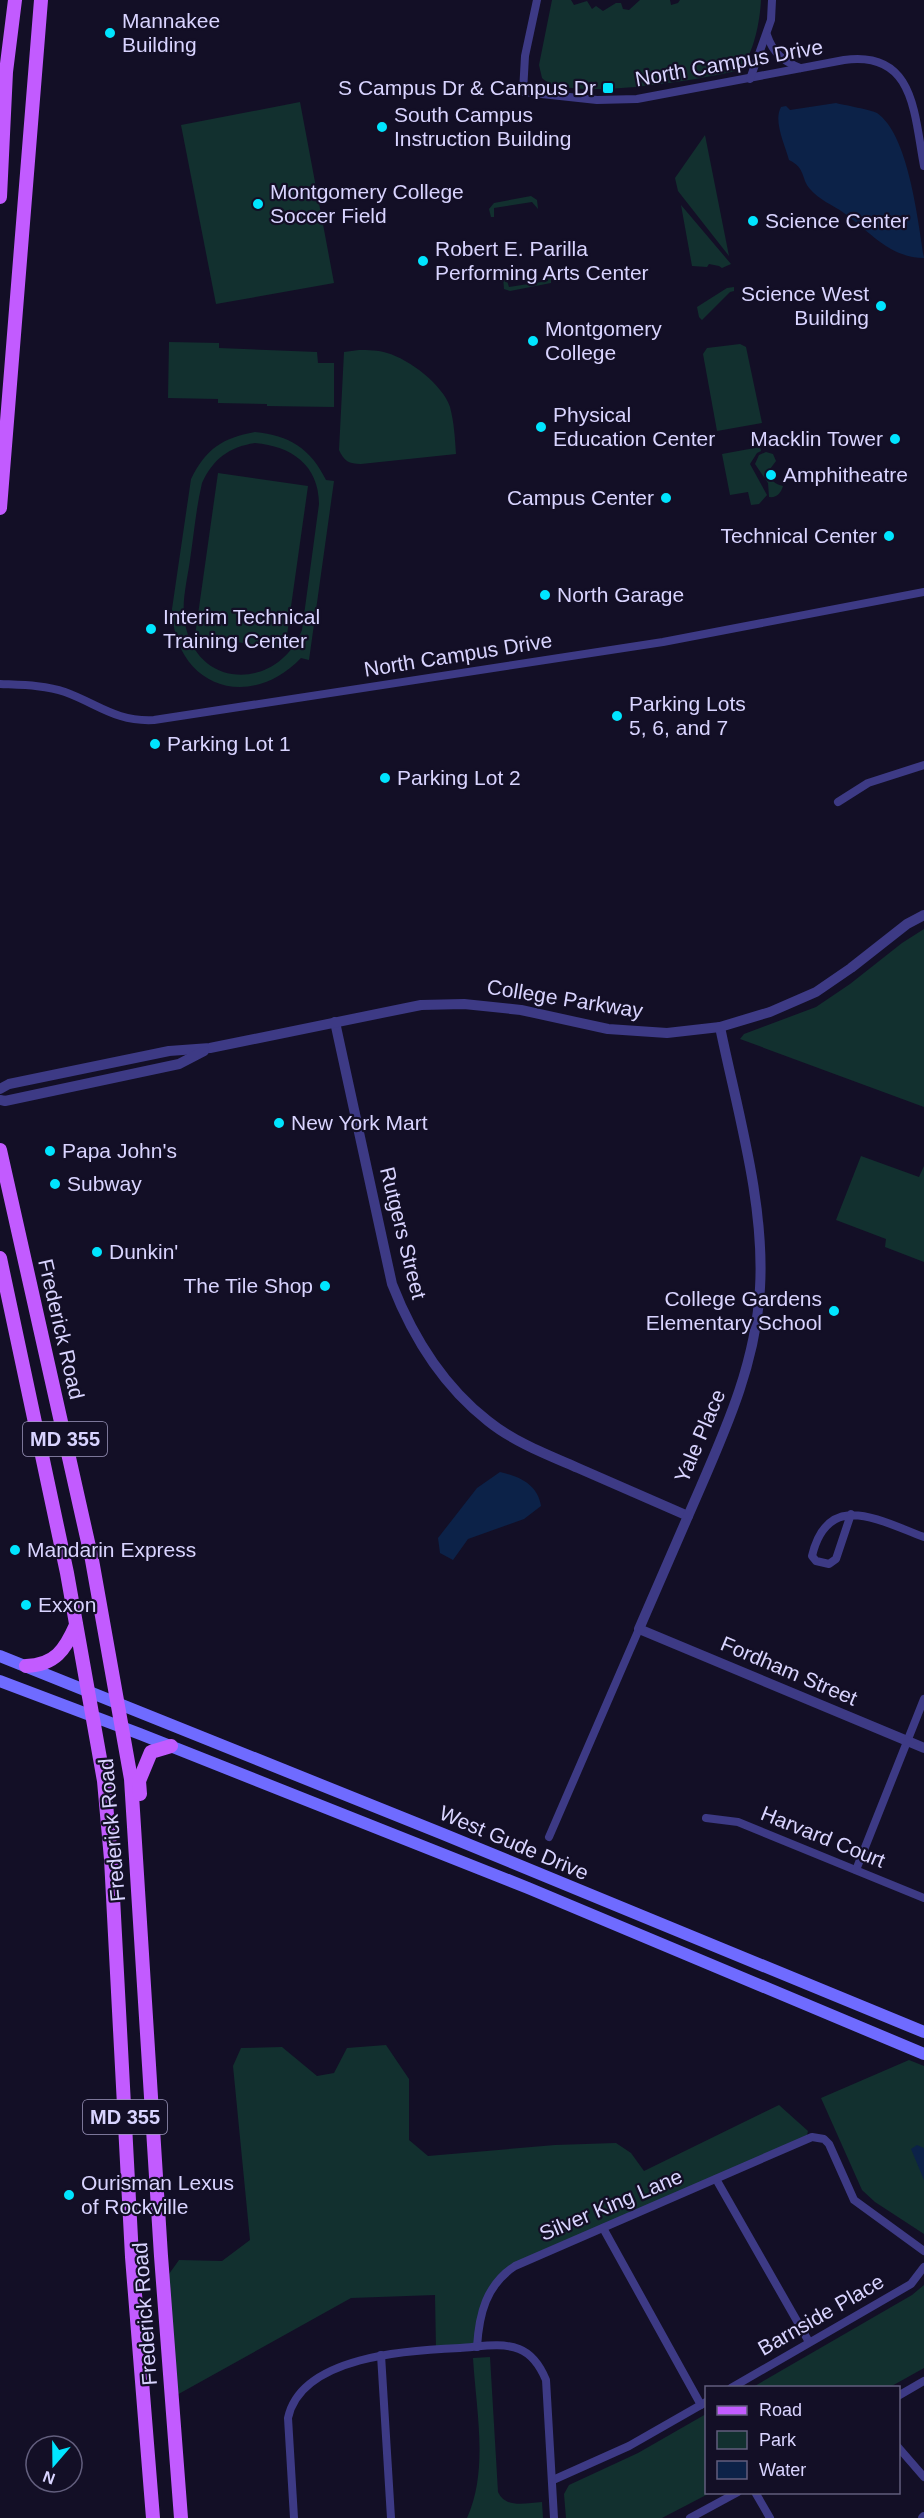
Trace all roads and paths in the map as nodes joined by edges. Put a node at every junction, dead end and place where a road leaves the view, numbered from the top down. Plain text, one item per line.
1 (15, 0) edge
2 (41, 0) edge
3 (537, 0) edge
4 (772, 0) edge
5 (766, 35) junction
6 (801, 69) junction
7 (750, 79) junction
8 (924, 166) edge
9 (0, 197) edge
10 (0, 312) edge
11 (14, 313) junction
12 (0, 508) edge
13 (924, 592) edge
14 (0, 684) edge
15 (924, 765) edge
16 (838, 802) dead end
17 (924, 915) edge
18 (335, 1022) junction
19 (720, 1027) junction
20 (210, 1048) junction
21 (0, 1089) edge
22 (0, 1100) edge
23 (0, 1150) edge
24 (0, 1258) edge
25 (851, 1514) junction
26 (688, 1516) junction
27 (924, 1537) edge
28 (76, 1625) junction
29 (639, 1629) junction
30 (0, 1656) edge
31 (26, 1666) junction
32 (0, 1681) edge
33 (88, 1691) junction
34 (924, 1699) edge
35 (118, 1702) junction
36 (94, 1717) junction
37 (123, 1728) junction
38 (908, 1742) junction
39 (171, 1746) junction
40 (924, 1748) edge
41 (706, 1818) dead end
42 (134, 1819) junction
43 (549, 1837) dead end
44 (856, 1870) junction
45 (924, 1898) edge
46 (924, 2032) edge
47 (924, 2054) edge
48 (716, 2179) junction
49 (603, 2228) junction
50 (924, 2251) edge
51 (924, 2267) edge
52 (809, 2342) junction
53 (477, 2347) junction
54 (381, 2355) junction
55 (924, 2381) edge
56 (734, 2386) edge
57 (900, 2395) edge
58 (704, 2403) edge
59 (900, 2449) edge
60 (924, 2478) edge
61 (553, 2480) junction
62 (736, 2494) edge
63 (756, 2494) edge
64 (153, 2518) edge
65 (181, 2518) edge
66 (294, 2518) edge
67 (391, 2518) edge
68 (554, 2518) edge
69 (690, 2518) edge
70 (771, 2518) edge

1 - 9 main road
2 - 11 main road
3 - 7 street, North Campus Drive
4 - 5 street
5 - 6 street
5 - 7 street
6 - 7 street, North Campus Drive
6 - 8 street, North Campus Drive
10 - 11 main road
11 - 12 main road
13 - 14 street, North Campus Drive
15 - 16 street
17 - 19 street, College Parkway
18 - 19 street, College Parkway
18 - 20 street, College Parkway
18 - 26 street, Rutgers Street
19 - 26 street, Yale Place
20 - 21 street, College Parkway
20 - 22 street, College Parkway
23 - 35 main road, Frederick Road / MD 355
24 - 28 main road, Frederick Road / MD 355
25 - 25 street
25 - 27 street
26 - 29 street, Yale Place
28 - 31 main road
28 - 33 main road, Frederick Road / MD 355
29 - 38 street, Fordham Street
29 - 43 street, Yale Place
30 - 31 main road, West Gude Drive
31 - 33 main road, West Gude Drive
32 - 36 main road, West Gude Drive
33 - 35 main road, West Gude Drive
33 - 36 main road, Frederick Road / MD 355
34 - 38 street
35 - 37 main road, Frederick Road / MD 355
35 - 46 main road, West Gude Drive
36 - 37 main road, West Gude Drive
36 - 64 main road, Frederick Road / MD 355
37 - 39 main road, West Gude Drive
37 - 42 main road, Frederick Road / MD 355
38 - 40 street, Fordham Street
38 - 44 street
39 - 42 main road
39 - 47 main road, West Gude Drive
41 - 44 street, Harvard Court
42 - 65 main road, Frederick Road / MD 355
44 - 45 street, Harvard Court
48 - 49 street, Silver King Lane
48 - 50 street, Silver King Lane
48 - 52 street
49 - 53 street, Silver King Lane
49 - 58 street
51 - 52 street, Barnside Place
52 - 56 street, Barnside Place
53 - 54 street
53 - 61 street
54 - 66 street
54 - 67 street
55 - 57 street
58 - 61 street
59 - 60 street
61 - 68 street
62 - 69 street
63 - 70 street

